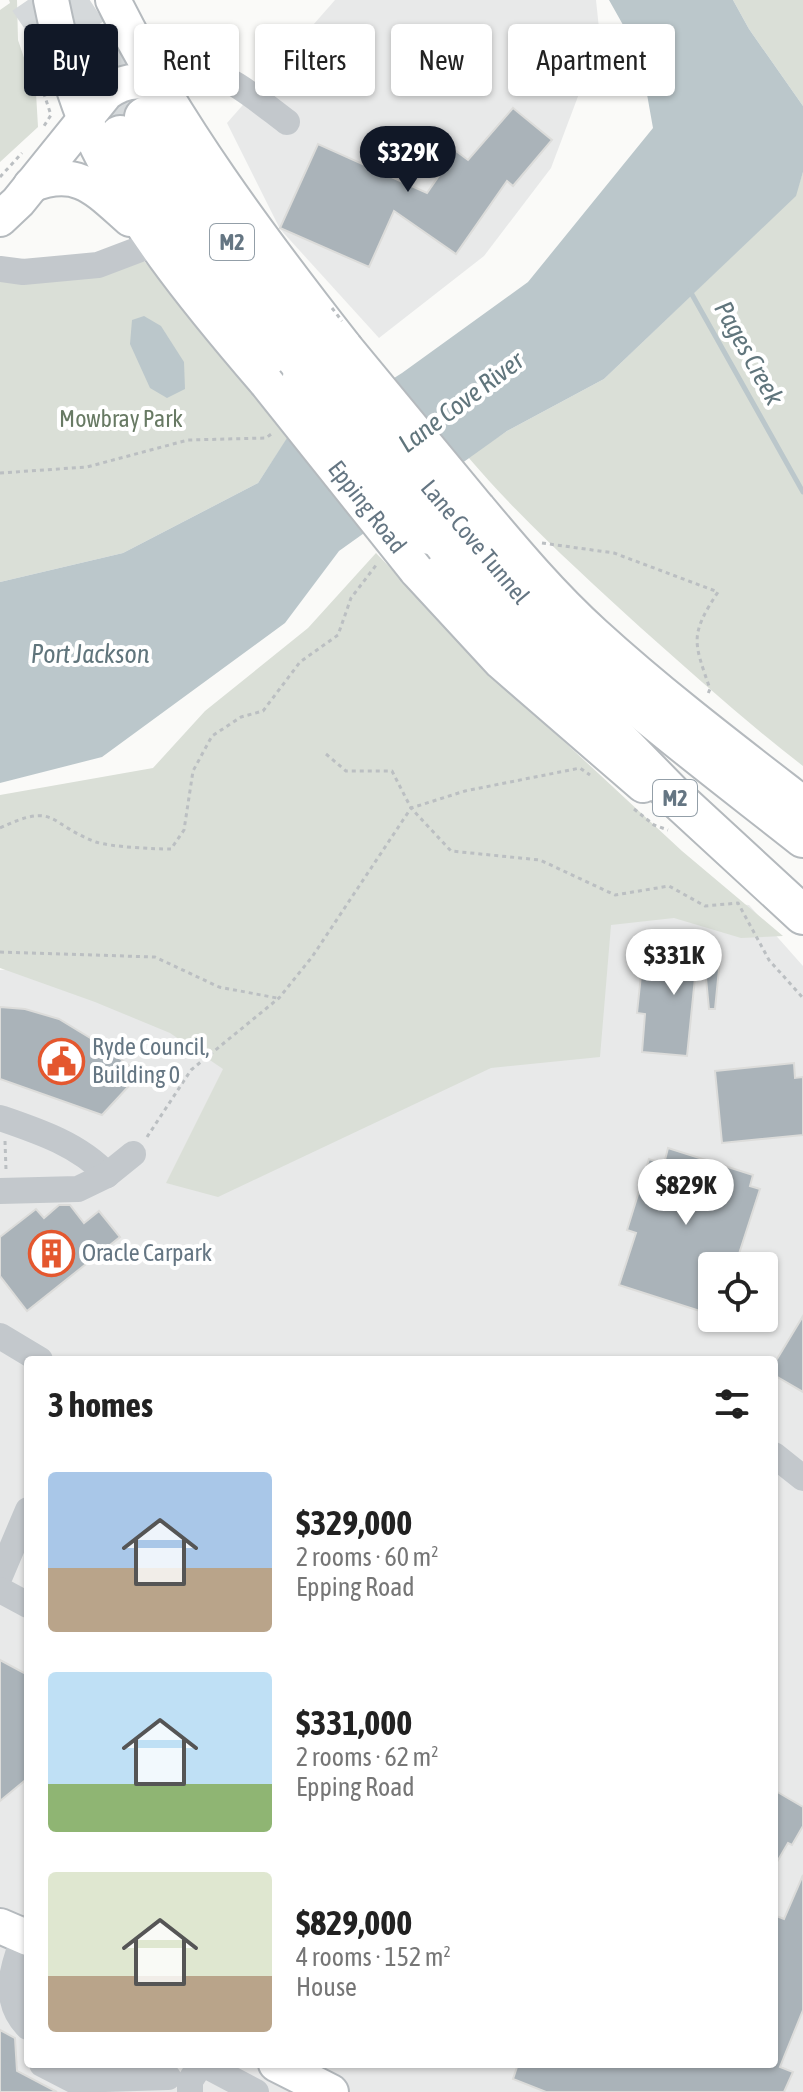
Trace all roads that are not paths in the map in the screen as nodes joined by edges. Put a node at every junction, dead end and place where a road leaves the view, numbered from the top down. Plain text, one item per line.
1 (51, 0) edge
2 (70, 0) edge
3 (113, 0) edge
4 (134, 40) edge
5 (239, 87) edge
6 (144, 96) tunnel mouth
7 (88, 116) junction
8 (144, 116) junction
9 (287, 122) dead end
10 (31, 185) junction
11 (0, 219) edge
12 (155, 242) junction
13 (0, 269) edge
14 (310, 367) junction
15 (453, 519) junction
16 (554, 673) junction
17 (803, 804) edge
18 (803, 838) edge
19 (803, 877) edge
20 (803, 915) edge
21 (803, 925) edge
22 (4, 1120) edge
23 (133, 1154) road end
24 (107, 1175) junction
25 (3, 1184) edge
26 (0, 1336) edge
27 (33, 1356) edge
28 (778, 1458) edge
29 (803, 1478) edge
30 (24, 1519) edge
31 (0, 1576) edge
32 (0, 1590) edge
33 (24, 1603) edge
34 (20, 1932) edge
35 (24, 2024) edge
36 (50, 2068) edge
37 (199, 2068) edge
38 (210, 2068) edge
39 (284, 2068) edge
40 (116, 2070) edge
41 (168, 2078) edge
42 (190, 2092) edge
43 (256, 2092) edge
44 (331, 2092) edge

1 - 7 main road, Epping Road
2 - 7 main road
3 - 4 main road, Epping Road
5 - 9 street
6 - 8 main road, Epping Road
7 - 8 main road
7 - 10 main road
7 - 12 main road, Epping Road
8 - 14 highway, Lane Cove Tunnel / M2
8 - 14 main road, Epping Road
10 - 11 main road
10 - 12 main road
12 - 13 street
12 - 14 main road, Epping Road
14 - 15 highway, Lane Cove Tunnel / M2, bridge
14 - 15 main road, Epping Road, bridge
14 - 21 main road, Epping Road, bridge
15 - 16 highway, Lane Cove Tunnel / M2
15 - 17 main road, Epping Road
15 - 18 highway, Lane Cove Tunnel / M2
16 - 19 highway, M2
16 - 20 highway, M2
22 - 24 street
23 - 24 street
24 - 25 street
26 - 27 street
28 - 29 street
30 - 31 street
32 - 33 street
34 - 35 street
36 - 40 street
37 - 42 street
38 - 43 street
39 - 44 main road
40 - 41 street

